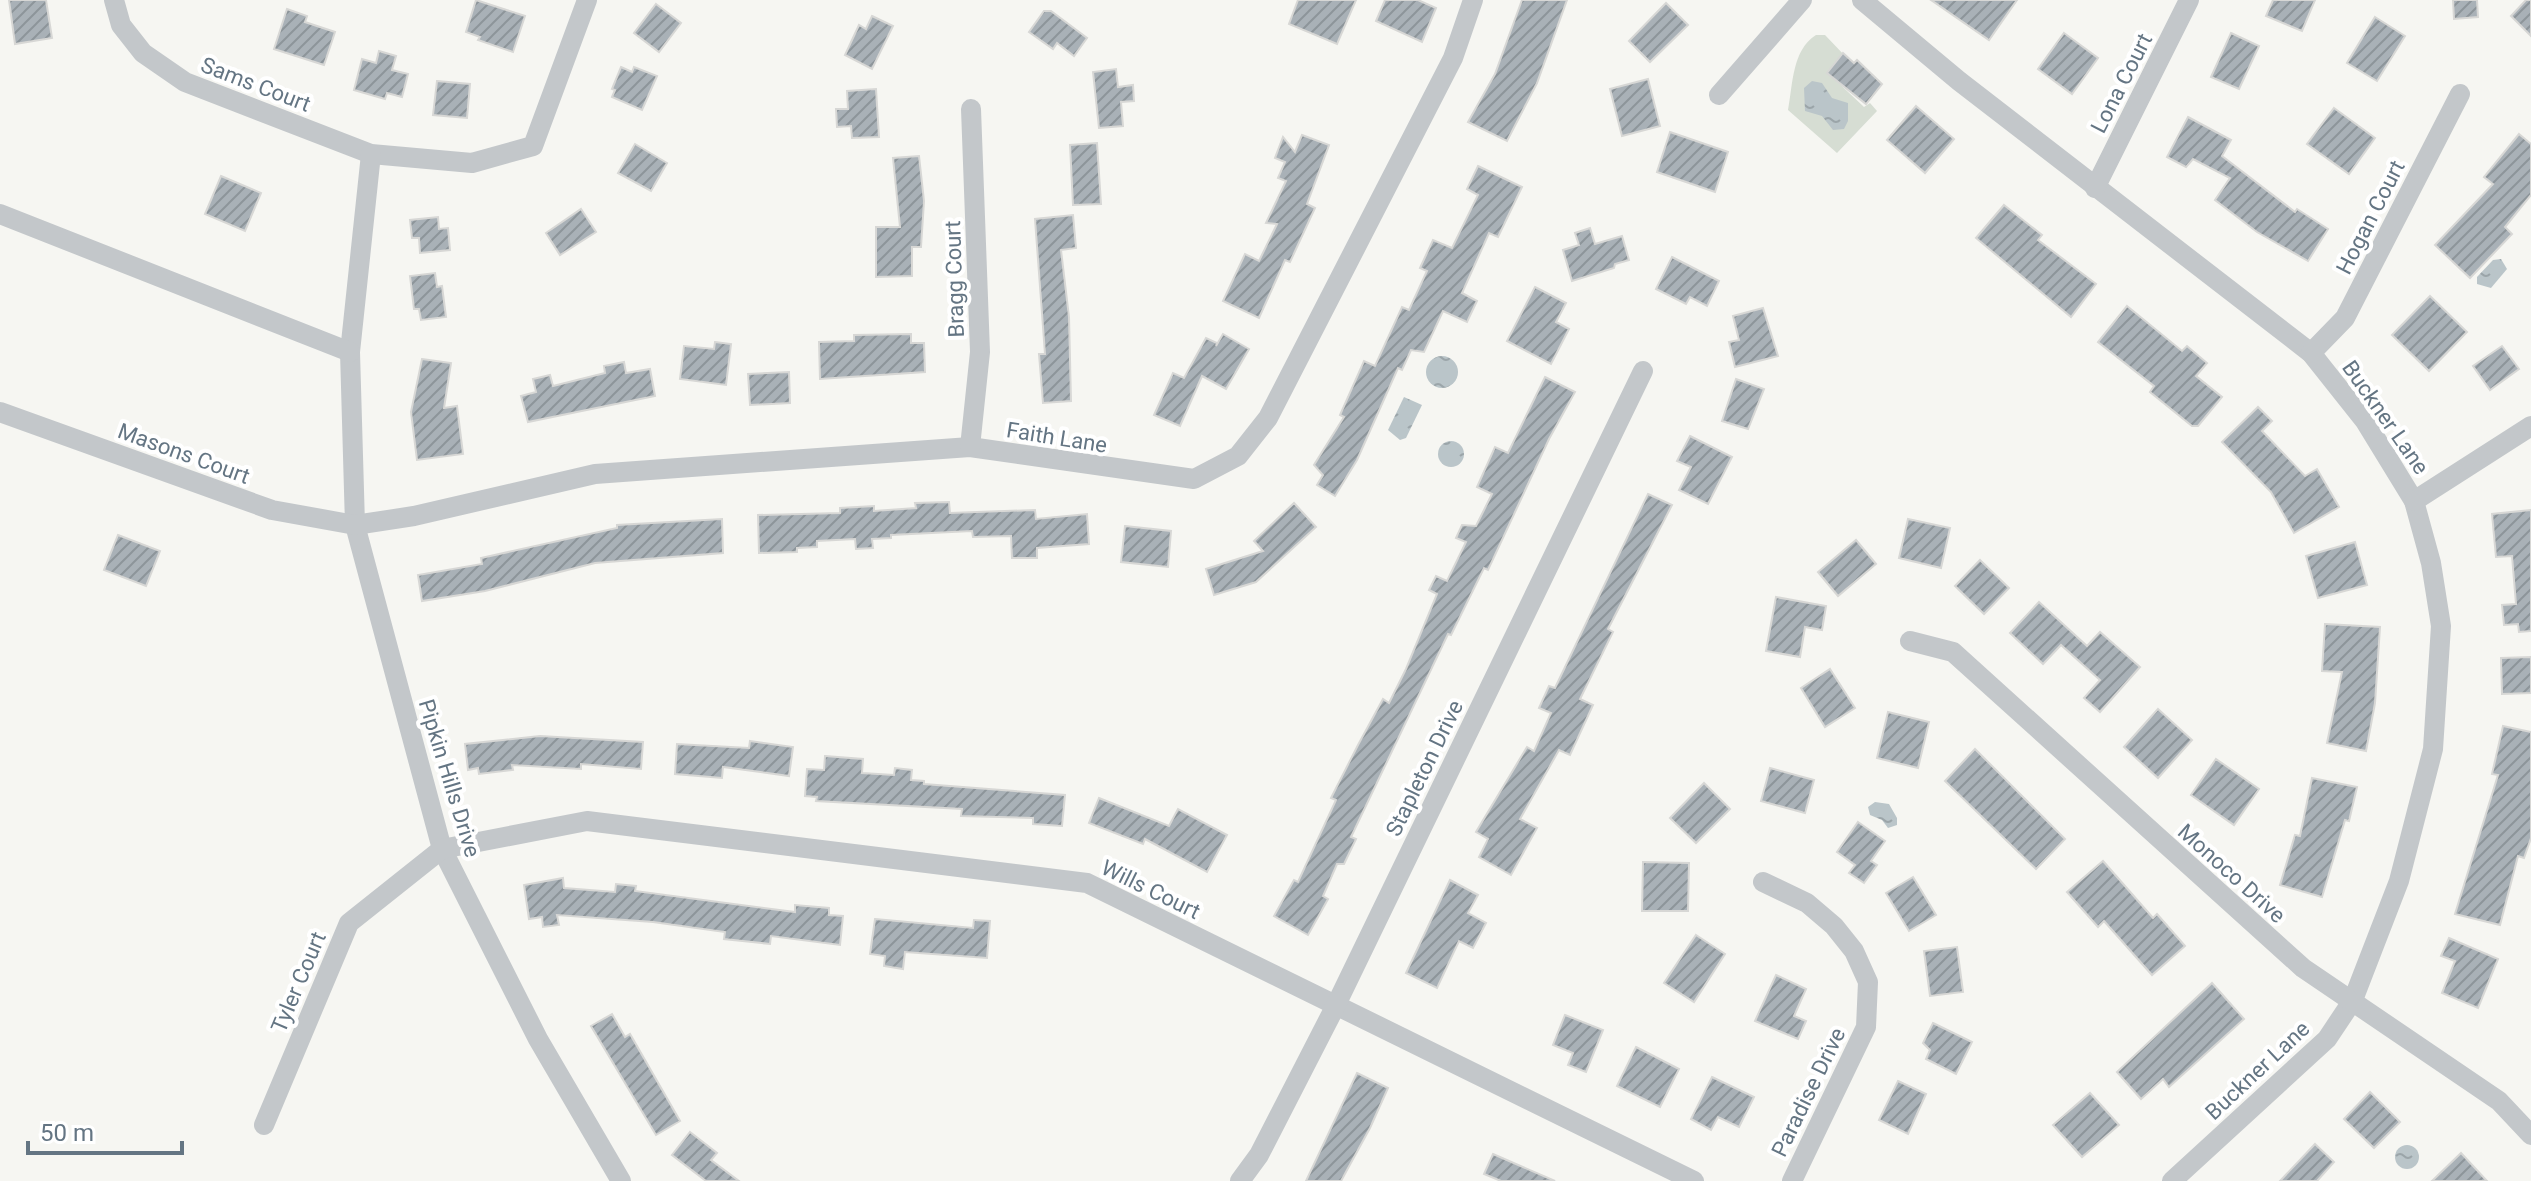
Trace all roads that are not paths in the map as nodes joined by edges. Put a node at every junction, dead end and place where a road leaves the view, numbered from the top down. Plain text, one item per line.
1 (114, 0) edge
2 (587, 0) edge
3 (1473, 0) edge
4 (1802, 0) edge
5 (1862, 0) edge
6 (2189, 0) edge
7 (2460, 94) dead end
8 (1719, 95) dead end
9 (971, 109) dead end
10 (371, 154) junction
11 (2095, 188) junction
12 (0, 214) edge
13 (350, 352) junction
14 (2311, 353) junction
15 (1643, 371) dead end
16 (0, 412) edge
17 (2531, 426) edge
18 (970, 447) junction
19 (2414, 501) junction
20 (355, 525) junction
21 (1910, 641) dead end
22 (442, 849) junction
23 (1763, 882) dead end
24 (2353, 1000) junction
25 (1335, 1007) junction
26 (264, 1125) dead end
27 (2531, 1135) edge
28 (621, 1181) edge
29 (1240, 1181) edge
30 (1694, 1181) edge
31 (1792, 1181) edge
32 (2172, 1181) edge

1 - 10 street, Sams Court
2 - 10 street, Sams Court
3 - 18 street, Faith Lane
4 - 8 street
5 - 11 street, Buckner Lane
6 - 11 street, Lona Court
7 - 14 street, Hogan Court
9 - 18 street, Bragg Court
10 - 13 street, Pipkin Hills Drive
11 - 14 street, Buckner Lane
12 - 13 street
13 - 20 street, Pipkin Hills Drive
14 - 19 street, Buckner Lane
15 - 25 street, Stapleton Drive
16 - 20 street, Masons Court
17 - 19 street
18 - 20 street, Faith Lane
19 - 24 street, Buckner Lane
20 - 22 street, Pipkin Hills Drive
21 - 24 street, Monoco Drive
22 - 25 street, Wills Court
22 - 26 street, Tyler Court
22 - 28 street, Pipkin Hills Drive
23 - 31 street, Paradise Drive
24 - 27 street, Monoco Drive
24 - 32 street, Buckner Lane
25 - 29 street, Stapleton Drive
25 - 30 street, Wills Court

